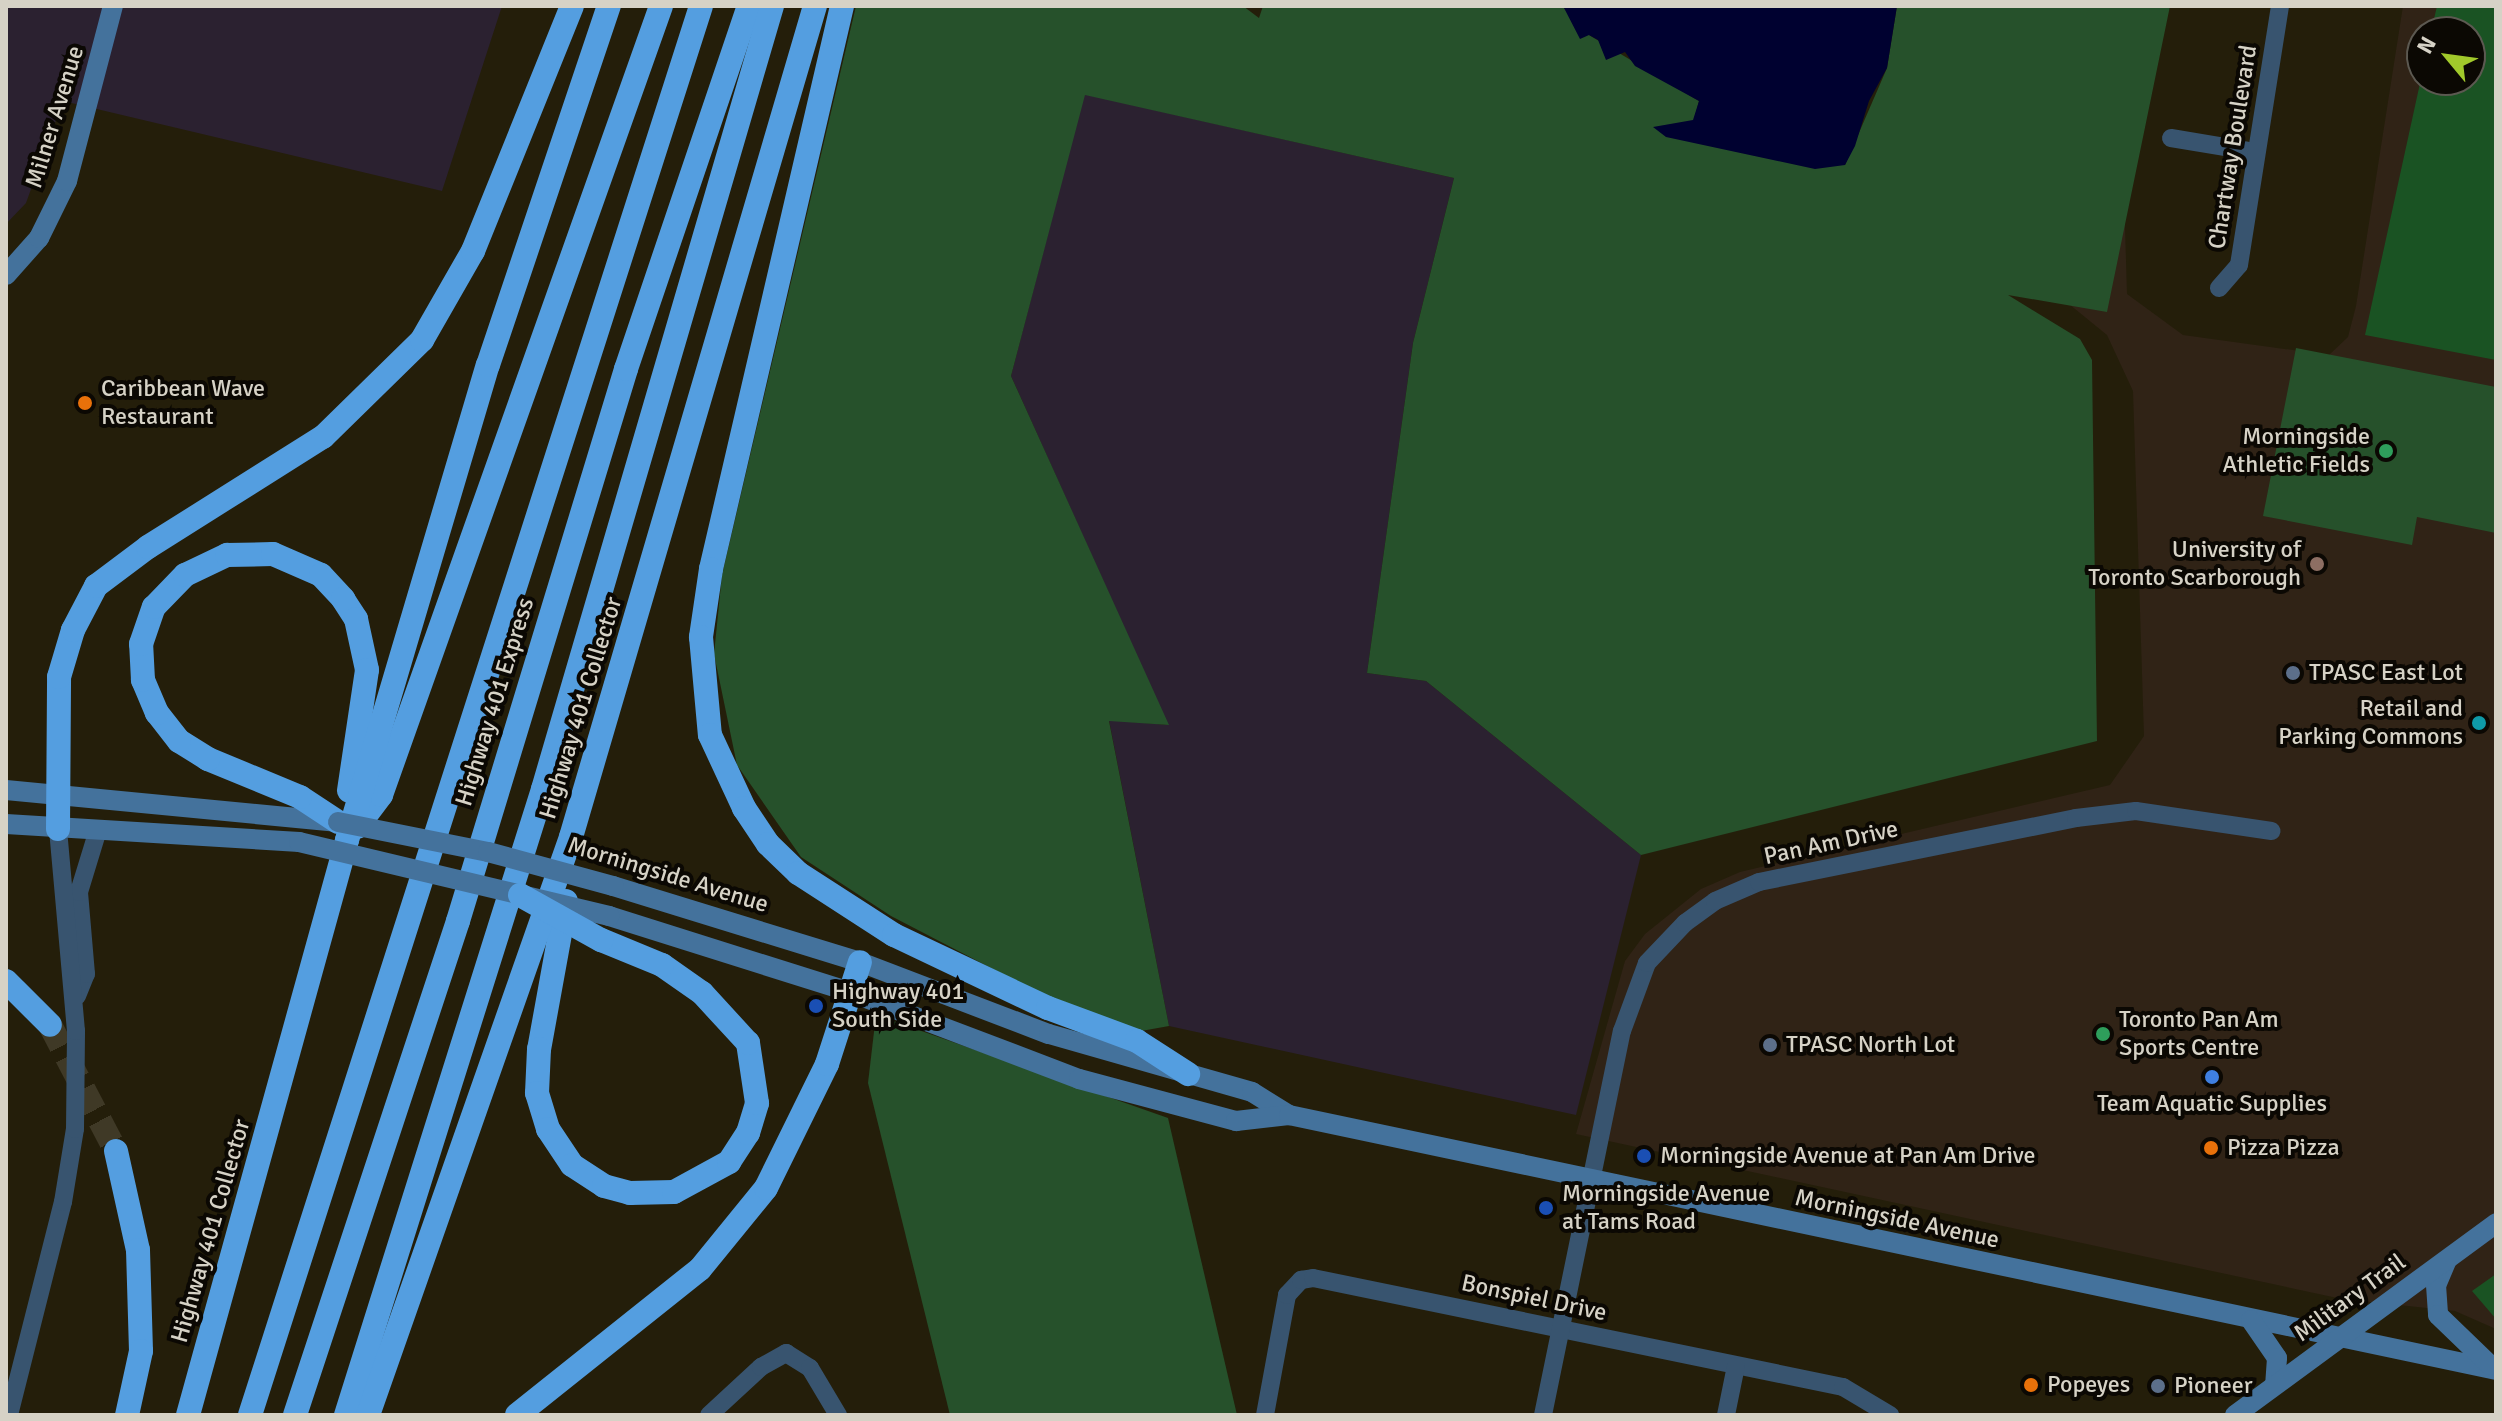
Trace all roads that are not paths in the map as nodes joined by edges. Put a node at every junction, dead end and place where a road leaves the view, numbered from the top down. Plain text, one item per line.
1 (113, 6) edge
2 (572, 6) edge
3 (609, 6) edge
4 (661, 6) edge
5 (701, 6) edge
6 (749, 6) edge
7 (772, 6) edge
8 (815, 6) edge
9 (842, 6) edge
10 (2280, 6) edge
11 (2171, 138) dead end
12 (2256, 152) junction
13 (6, 275) edge
14 (2219, 288) dead end
15 (6, 790) edge
16 (60, 793) junction
17 (304, 808) junction
18 (6, 824) edge
19 (58, 829) junction
20 (98, 830) junction
21 (342, 831) junction
22 (2272, 831) dead end
23 (571, 837) junction
24 (520, 895) joint
25 (605, 928) junction
26 (860, 962) junction
27 (6, 981) edge
28 (850, 992) junction
29 (74, 1002) junction
30 (50, 1025) tunnel mouth
31 (1188, 1074) junction
32 (1289, 1115) junction
33 (116, 1151) tunnel mouth
34 (1593, 1180) junction
35 (2496, 1223) edge
36 (2447, 1258) junction
37 (2251, 1320) junction
38 (1562, 1330) junction
39 (2345, 1336) junction
40 (1736, 1366) junction
41 (2496, 1370) edge
42 (2275, 1384) junction
43 (9, 1415) edge
44 (127, 1415) edge
45 (188, 1415) edge
46 (250, 1415) edge
47 (295, 1415) edge
48 (346, 1415) edge
49 (368, 1415) edge
50 (517, 1415) edge
51 (709, 1415) edge
52 (838, 1415) edge
53 (1265, 1415) edge
54 (1543, 1415) edge
55 (1726, 1415) edge
56 (1890, 1415) edge
57 (2235, 1415) edge

1 - 13 main road, Milner Avenue
2 - 16 highway
3 - 21 highway, Highway 401 Collector
4 - 21 highway
5 - 46 highway, Highway 401 Express
6 - 47 highway, Highway 401 Express
7 - 48 highway
8 - 23 highway, Highway 401 Collector
9 - 31 highway
10 - 12 street, Chartway Boulevard
11 - 12 street
12 - 14 street, Chartway Boulevard
15 - 16 main road
16 - 17 main road
16 - 19 highway
17 - 21 highway
17 - 21 highway
18 - 19 main road
19 - 20 main road
19 - 29 street
20 - 24 main road, bridge
20 - 29 street
21 - 26 main road, Morningside Avenue, bridge
21 - 45 highway, Highway 401 Collector
22 - 34 street, Pan Am Drive
23 - 25 highway
23 - 49 highway, Highway 401 Collector
24 - 25 highway, bridge
25 - 28 main road, Morningside Avenue
26 - 28 highway
26 - 31 main road, Morningside Avenue
27 - 30 highway
28 - 32 main road, Morningside Avenue
28 - 50 highway
29 - 43 street
31 - 32 main road, Morningside Avenue
32 - 34 main road, Morningside Avenue
33 - 44 highway
34 - 37 main road, Morningside Avenue
34 - 38 street, Pan Am Drive
35 - 36 main road, Military Trail
36 - 39 main road, Military Trail
36 - 41 main road
37 - 39 main road, Morningside Avenue
37 - 42 main road
38 - 40 street, Bonspiel Drive
38 - 53 street, Bonspiel Drive
38 - 54 street, Pan Am Drive
39 - 41 main road, Morningside Avenue
39 - 42 main road, Military Trail
40 - 55 street
40 - 56 street, Bonspiel Drive
42 - 57 main road, Military Trail
51 - 52 street

